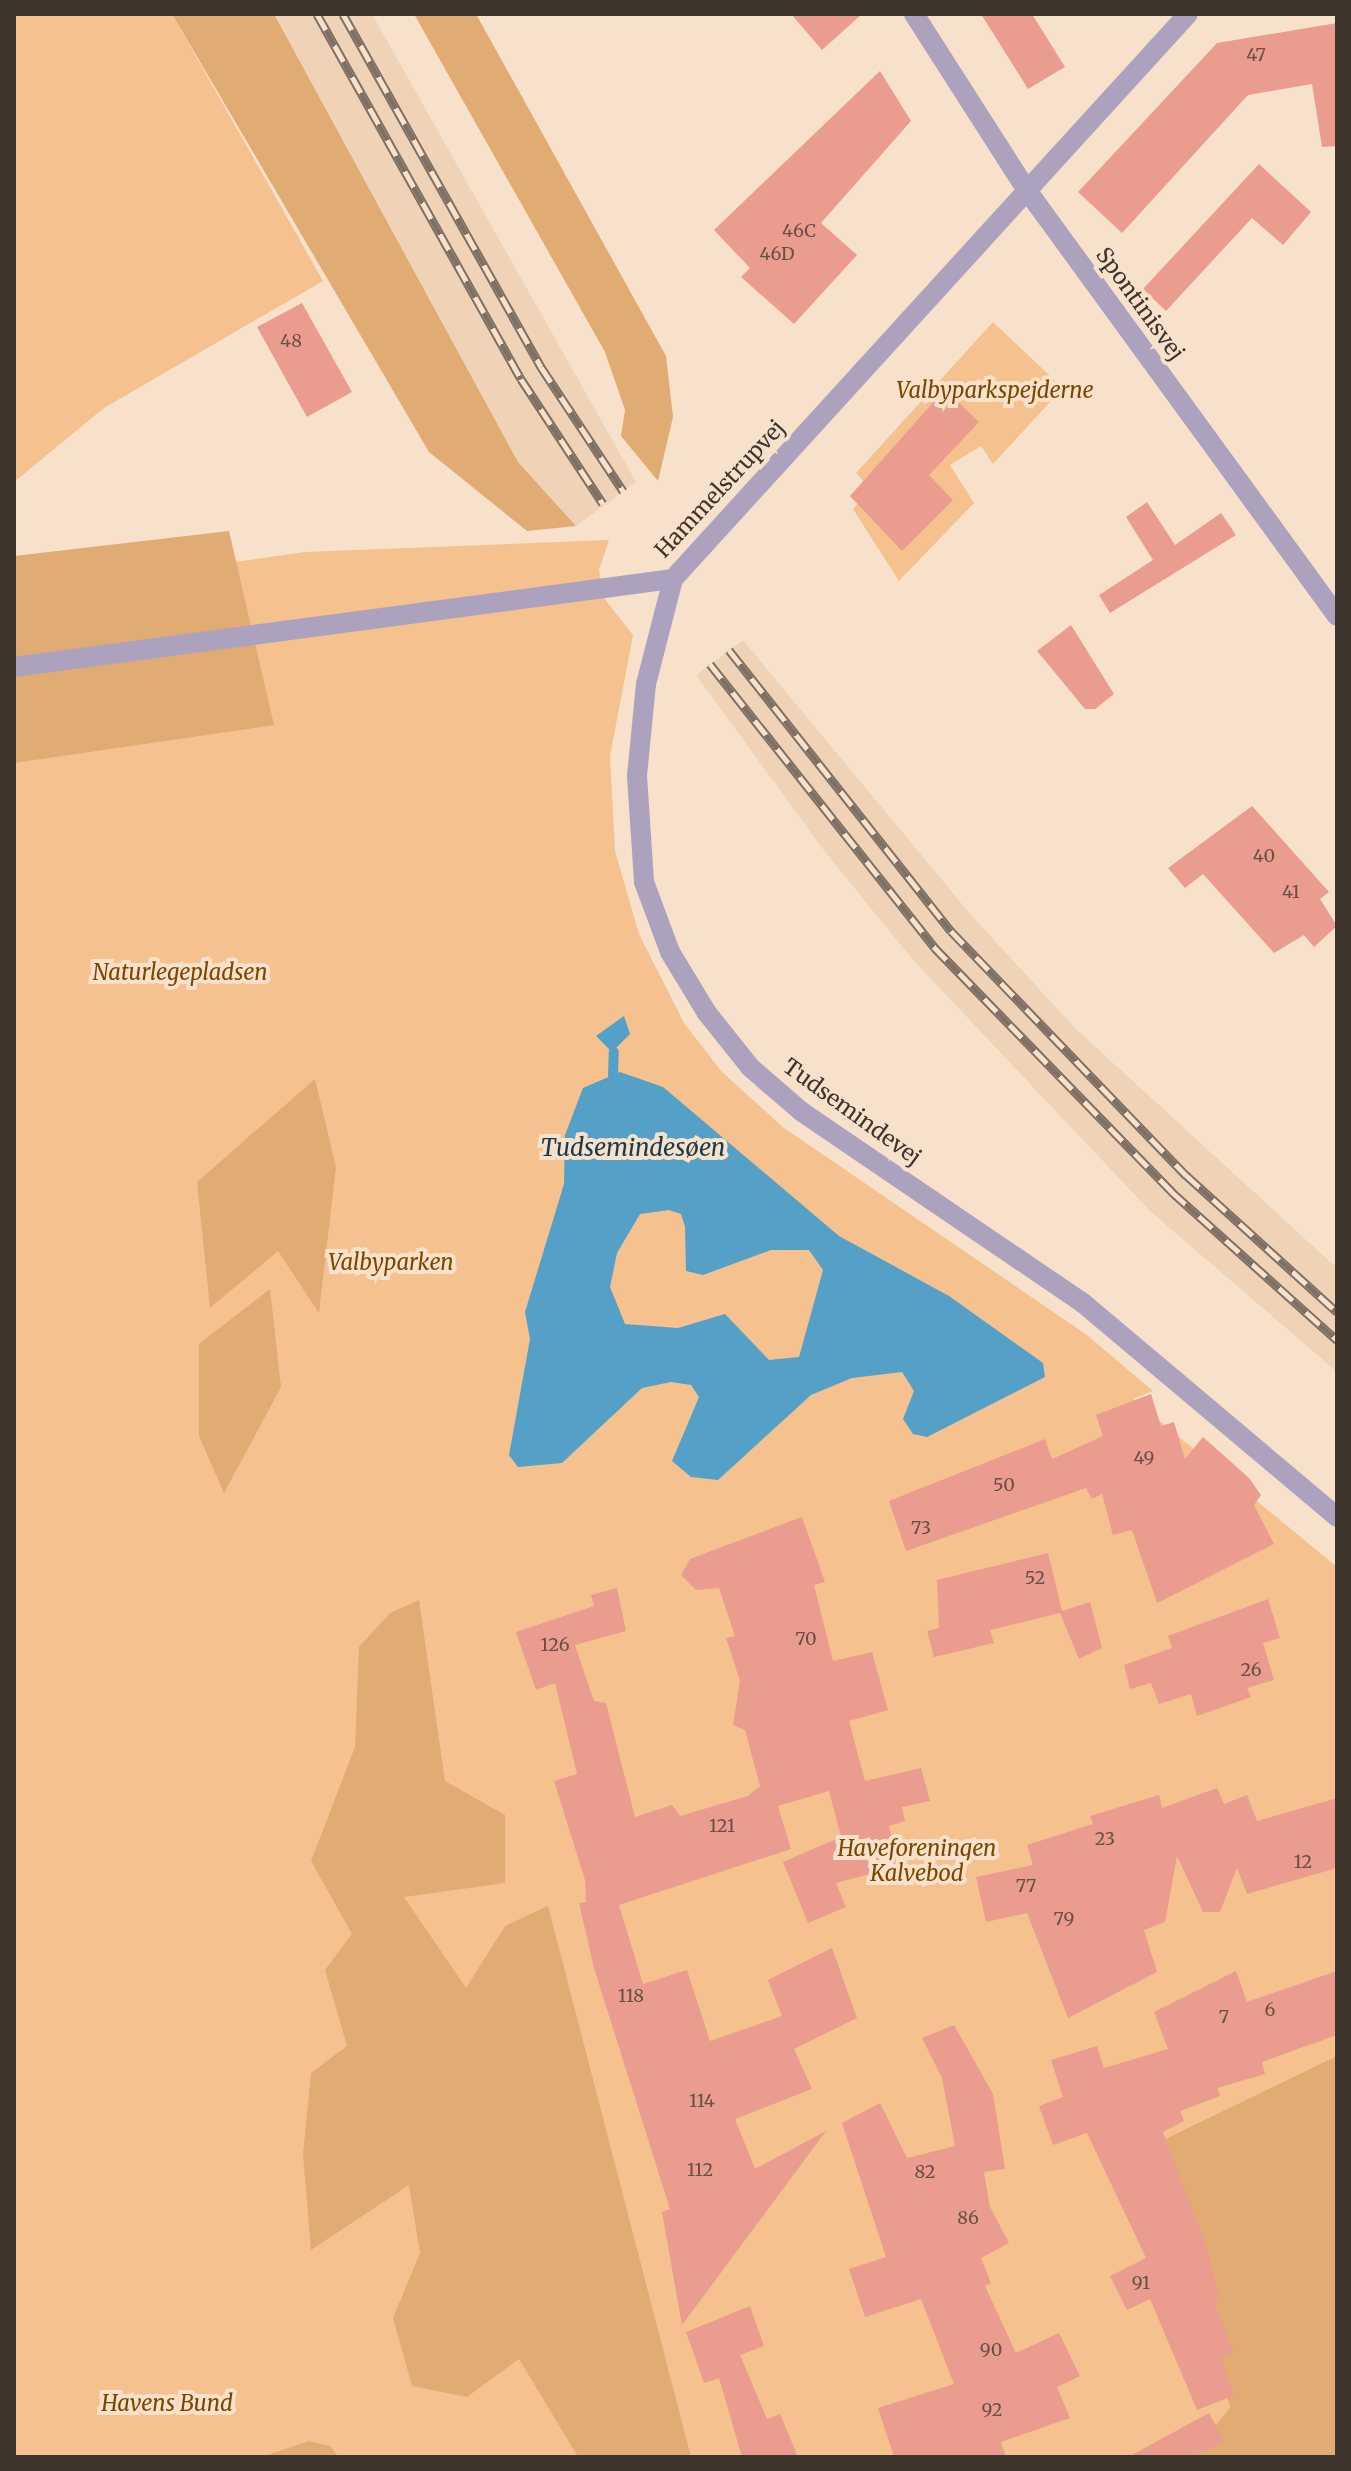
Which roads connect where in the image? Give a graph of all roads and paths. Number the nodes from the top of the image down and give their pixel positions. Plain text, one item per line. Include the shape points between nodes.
1 (914, 14) edge
2 (1188, 14) edge
3 (1026, 189) junction
4 (673, 579) junction
5 (1337, 616) edge
6 (14, 667) edge
7 (1337, 1517) edge

1 - 3 street, Spontinisvej
2 - 3 street, Hammelstrupvej
3 - 4 street, Hammelstrupvej
3 - 5 street, Spontinisvej
4 - 6 street, Hammelstrupvej
4 - 7 street, Tudsemindevej via 646,684 637,776 644,882 670,952 707,1013 751,1068 802,1112 1083,1303

